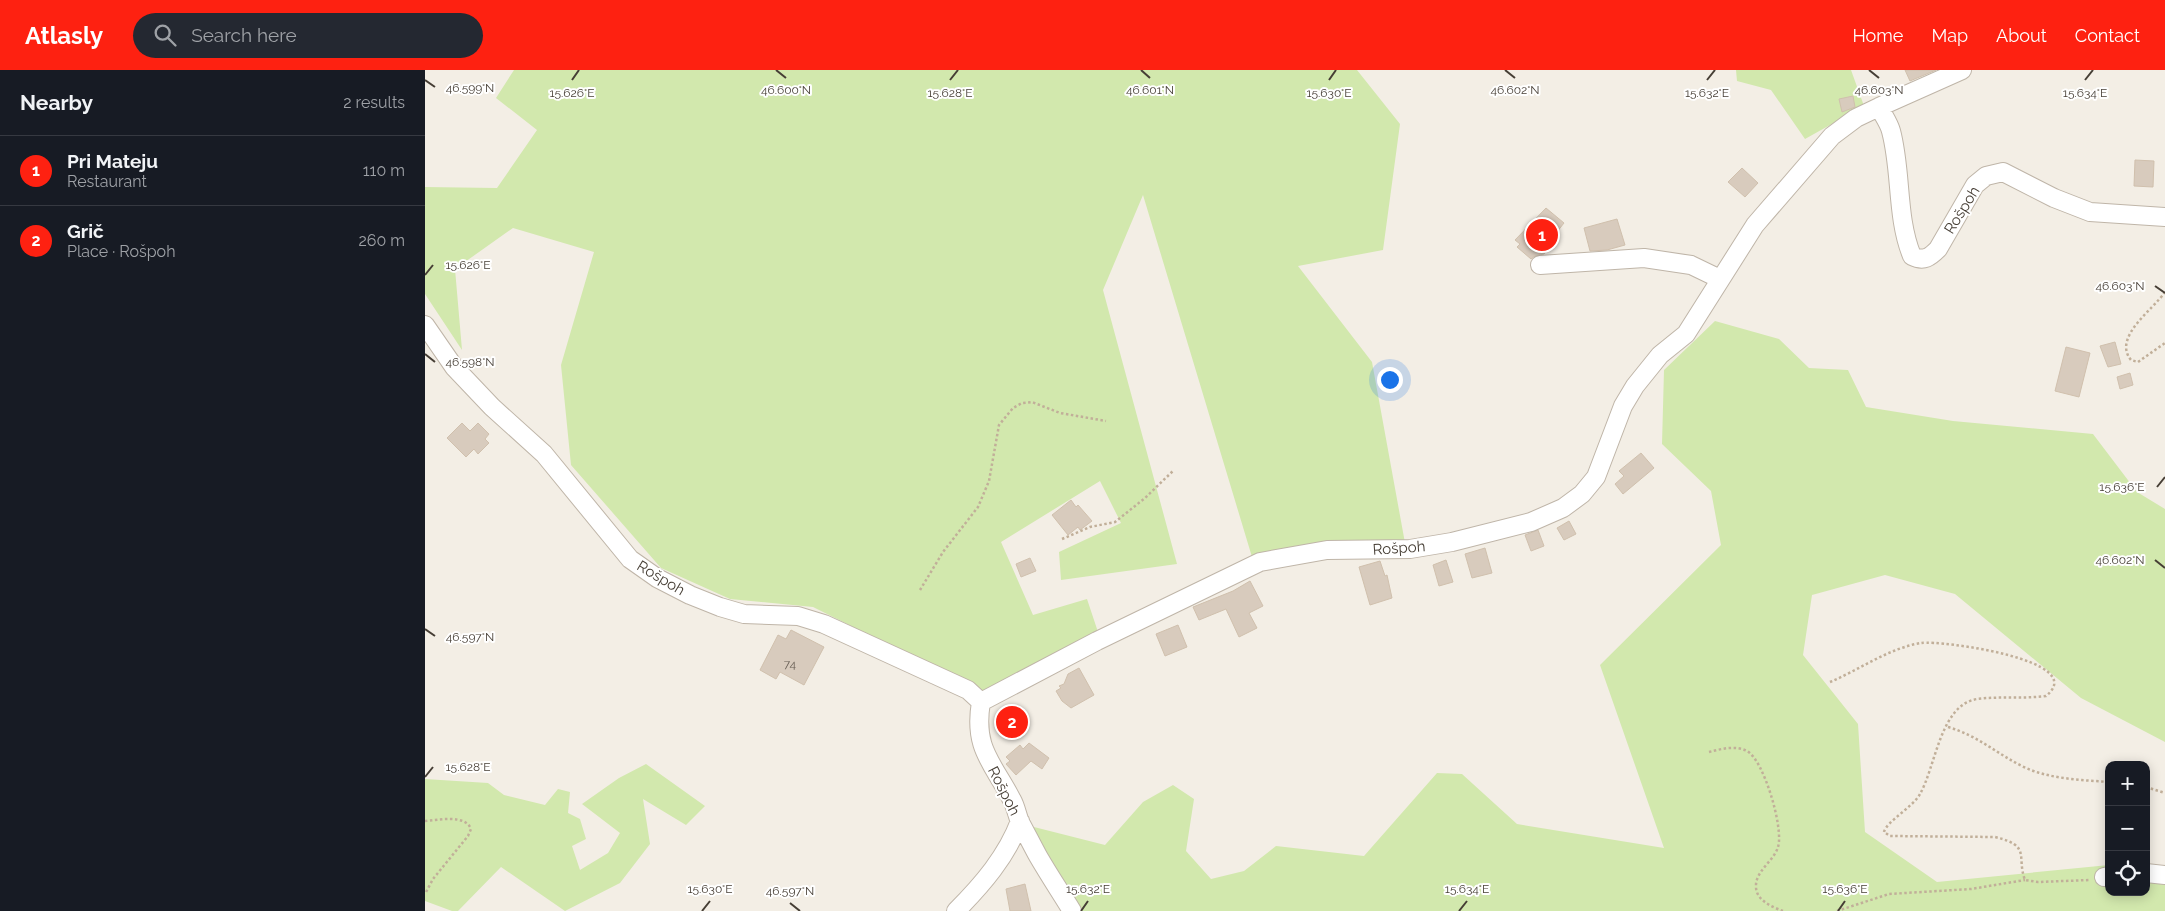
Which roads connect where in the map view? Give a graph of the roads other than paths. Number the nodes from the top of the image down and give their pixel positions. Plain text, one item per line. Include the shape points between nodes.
1 (1963, 70) edge
2 (1879, 107) junction
3 (2165, 217) edge
4 (1540, 265) dead end
5 (1719, 279) junction
6 (425, 325) edge
7 (981, 702) junction
8 (1020, 821) junction
9 (2150, 872) edge
10 (2165, 874) edge
11 (956, 911) edge
12 (1072, 911) edge

1 - 2 street, Rošpoh
2 - 3 street, Rošpoh via 1890,129 1894,148 1906,242 1913,256 1920,260 1930,257 1938,249 1975,185 1986,176 2003,172 2054,198 2091,212
2 - 5 street, Rošpoh via 1832,136 1755,224
4 - 5 street via 1644,258 1691,265
5 - 7 street, Rošpoh via 1687,334 1660,356 1635,386 1623,406 1596,478 1563,508 1531,522 1452,542 1410,549 1327,550 1260,562
6 - 7 street, Rošpoh via 454,367 544,454 630,559 657,578 720,607 744,614 798,616 824,624 968,690
7 - 8 street, Rošpoh via 979,736
8 - 11 street, Rošpoh via 1001,858
8 - 12 street, Rošpoh
9 - 10 street

